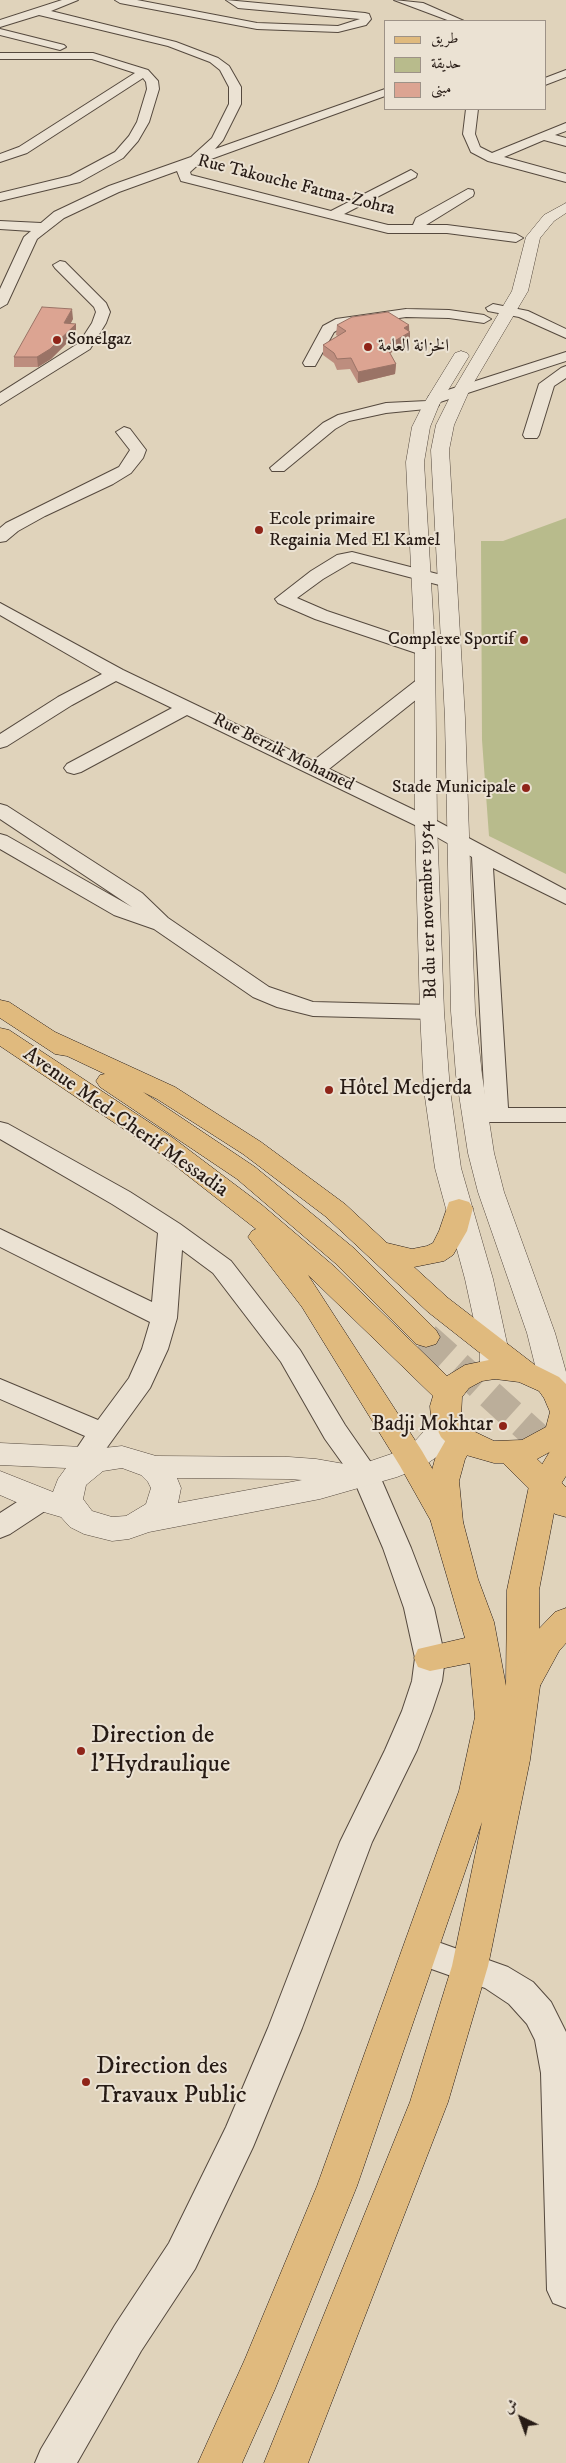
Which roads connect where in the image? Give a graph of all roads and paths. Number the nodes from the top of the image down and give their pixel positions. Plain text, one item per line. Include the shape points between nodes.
1 (73, 0) edge
2 (120, 0) edge
3 (230, 0) edge
4 (399, 0) edge
5 (38, 11) junction
6 (456, 20) edge
7 (0, 24) edge
8 (0, 32) edge
9 (0, 56) edge
10 (92, 56) junction
11 (144, 72) junction
12 (566, 73) edge
13 (546, 82) edge
14 (384, 92) edge
15 (472, 110) edge
16 (566, 127) edge
17 (543, 136) junction
18 (566, 142) edge
19 (0, 158) edge
20 (198, 158) junction
21 (492, 158) junction
22 (411, 174) dead end
23 (566, 178) edge
24 (468, 193) dead end
25 (566, 195) edge
26 (0, 197) edge
27 (566, 207) edge
28 (332, 215) junction
29 (0, 225) edge
30 (41, 227) junction
31 (418, 229) junction
32 (516, 238) junction
33 (60, 265) dead end
34 (0, 304) edge
35 (500, 308) junction
36 (566, 323) edge
37 (566, 334) edge
38 (566, 356) edge
39 (310, 363) dead end
40 (566, 371) edge
41 (462, 389) junction
42 (0, 400) edge
43 (433, 402) junction
44 (124, 432) dead end
45 (531, 435) dead end
46 (278, 468) dead end
47 (0, 537) edge
48 (421, 575) junction
49 (447, 582) junction
50 (0, 608) edge
51 (425, 650) junction
52 (116, 674) junction
53 (425, 683) junction
54 (188, 707) junction
55 (0, 742) edge
56 (74, 768) dead end
57 (316, 769) junction
58 (0, 810) edge
59 (426, 823) junction
60 (40, 834) junction
61 (458, 842) junction
62 (7, 844) edge
63 (482, 854) junction
64 (566, 898) edge
65 (160, 923) junction
66 (0, 1007) edge
67 (432, 1012) junction
68 (0, 1036) edge
69 (49, 1038) junction
70 (474, 1115) junction
71 (497, 1116) junction
72 (566, 1116) edge
73 (0, 1129) edge
74 (212, 1183) junction
75 (459, 1208) junction
76 (171, 1230) junction
77 (0, 1237) edge
78 (378, 1249) junction
79 (164, 1318) junction
80 (426, 1337) tunnel mouth
81 (494, 1359) junction
82 (0, 1388) edge
83 (562, 1406) edge
84 (452, 1417) junction
85 (98, 1450) junction
86 (566, 1451) edge
87 (512, 1453) junction
88 (0, 1454) edge
89 (412, 1459) junction
90 (152, 1467) junction
91 (360, 1475) junction
92 (0, 1482) edge
93 (555, 1496) edge
94 (41, 1500) junction
95 (72, 1509) junction
96 (144, 1521) junction
97 (447, 1522) junction
98 (0, 1527) edge
99 (566, 1621) edge
100 (484, 1647) junction
101 (430, 1658) junction
102 (522, 1686) junction
103 (421, 1951) junction
104 (470, 1966) junction
105 (566, 2290) edge
106 (55, 2463) edge
107 (220, 2463) edge
108 (286, 2463) edge

1 - 5 street
2 - 3 street via 257,26 338,30 366,19 365,16 342,13 238,5
4 - 6 street
5 - 7 street
5 - 20 street, Rue Takouche Fatma-Zohra via 172,44 221,64 232,77 234,104 217,140
8 - 10 street
9 - 10 street
10 - 11 street
11 - 19 street via 23,150
11 - 26 street via 152,81 150,105 134,138 119,155 75,179
12 - 13 street
14 - 20 street
15 - 21 street via 470,139 476,148
16 - 17 street
17 - 18 street
17 - 21 street
20 - 28 street, Rue Takouche Fatma-Zohra via 183,171 183,175 192,181
20 - 30 street via 114,189
21 - 23 street
22 - 28 street
24 - 31 street via 421,221
25 - 32 street, Bd du 1er novembre 1954 via 524,223
27 - 35 street via 542,224 533,237 524,280
28 - 31 street, Rue Takouche Fatma-Zohra via 388,229
29 - 30 street
30 - 34 street via 31,238
31 - 32 street, Rue Takouche Fatma-Zohra via 461,230
32 - 35 street, Bd du 1er novembre 1954
33 - 42 street via 101,306 103,312 99,323 85,346
35 - 36 street via 534,307
35 - 37 street
35 - 39 street via 449,314 393,313 341,322 328,329
35 - 41 street
35 - 43 street, Bd du 1er novembre 1954
38 - 41 street
40 - 45 street via 548,384
41 - 43 street
41 - 49 street via 445,425 440,450
43 - 46 street via 344,418 328,426
43 - 48 street, Bd du 1er novembre 1954 via 422,427 415,462
44 - 47 street via 138,450 124,470 39,512
48 - 49 street
48 - 51 street, Bd du 1er novembre 1954
48 - 51 street via 347,557 284,599
49 - 61 street
50 - 52 street, Rue Berzik Mohamed
51 - 53 street, Bd du 1er novembre 1954
52 - 54 street, Rue Berzik Mohamed
52 - 55 street
53 - 57 street
53 - 59 street, Bd du 1er novembre 1954
54 - 56 street
54 - 57 street, Rue Berzik Mohamed
57 - 59 street, Rue Berzik Mohamed
58 - 60 street
59 - 61 street, Rue Berzik Mohamed
59 - 67 street, Bd du 1er novembre 1954
60 - 62 street
60 - 65 street via 135,897
61 - 63 street, Rue Berzik Mohamed
61 - 70 street via 464,1011
62 - 65 street via 122,910
63 - 64 street, Rue Berzik Mohamed
63 - 71 street
65 - 67 street via 261,992 285,1002 313,1009 342,1011
66 - 69 main road
67 - 75 street, Bd du 1er novembre 1954 via 442,1129
68 - 74 main road, Avenue Med-Cherif Messadia via 164,1144
69 - 78 main road via 166,1093 252,1148 334,1210
69 - 80 main road via 246,1173 345,1256
70 - 71 street
70 - 83 street via 491,1192 541,1333
71 - 72 street
73 - 76 street
74 - 84 main road, Avenue Med-Cherif Messadia via 295,1247
74 - 89 main road via 282,1259 312,1300
75 - 78 main road via 443,1249 434,1254 412,1258
75 - 81 street, Bd du 1er novembre 1954 via 479,1279
76 - 79 street
76 - 91 street via 222,1267 291,1356
77 - 79 street
78 - 81 main road
79 - 85 street via 141,1381
81 - 83 main road via 548,1384
81 - 84 main road via 459,1381
82 - 85 street
83 - 87 main road via 558,1432 550,1440 533,1449
84 - 87 main road via 485,1450
84 - 89 street via 433,1441
84 - 97 main road via 450,1459 444,1481
85 - 88 street
85 - 90 street
85 - 95 street via 73,1479 68,1499
86 - 93 main road
87 - 93 main road
89 - 91 street
89 - 97 main road
90 - 91 street via 289,1468
90 - 96 street via 166,1488 164,1501 157,1512
91 - 96 street via 320,1488
91 - 101 street via 397,1548 419,1608
92 - 94 street
93 - 102 main road via 523,1590
94 - 95 street
94 - 98 street
95 - 96 street via 81,1519 112,1529
97 - 100 main road
99 - 102 main road via 547,1642
100 - 101 main road
100 - 103 main road via 492,1717 485,1753 476,1791
101 - 106 street via 417,1711 356,1842 240,2135 182,2256 128,2338
102 - 104 main road via 513,1760
103 - 104 street
103 - 107 main road via 337,2186
104 - 105 street via 521,1993 539,2013 552,2039 558,2073
104 - 108 main road via 428,2102

